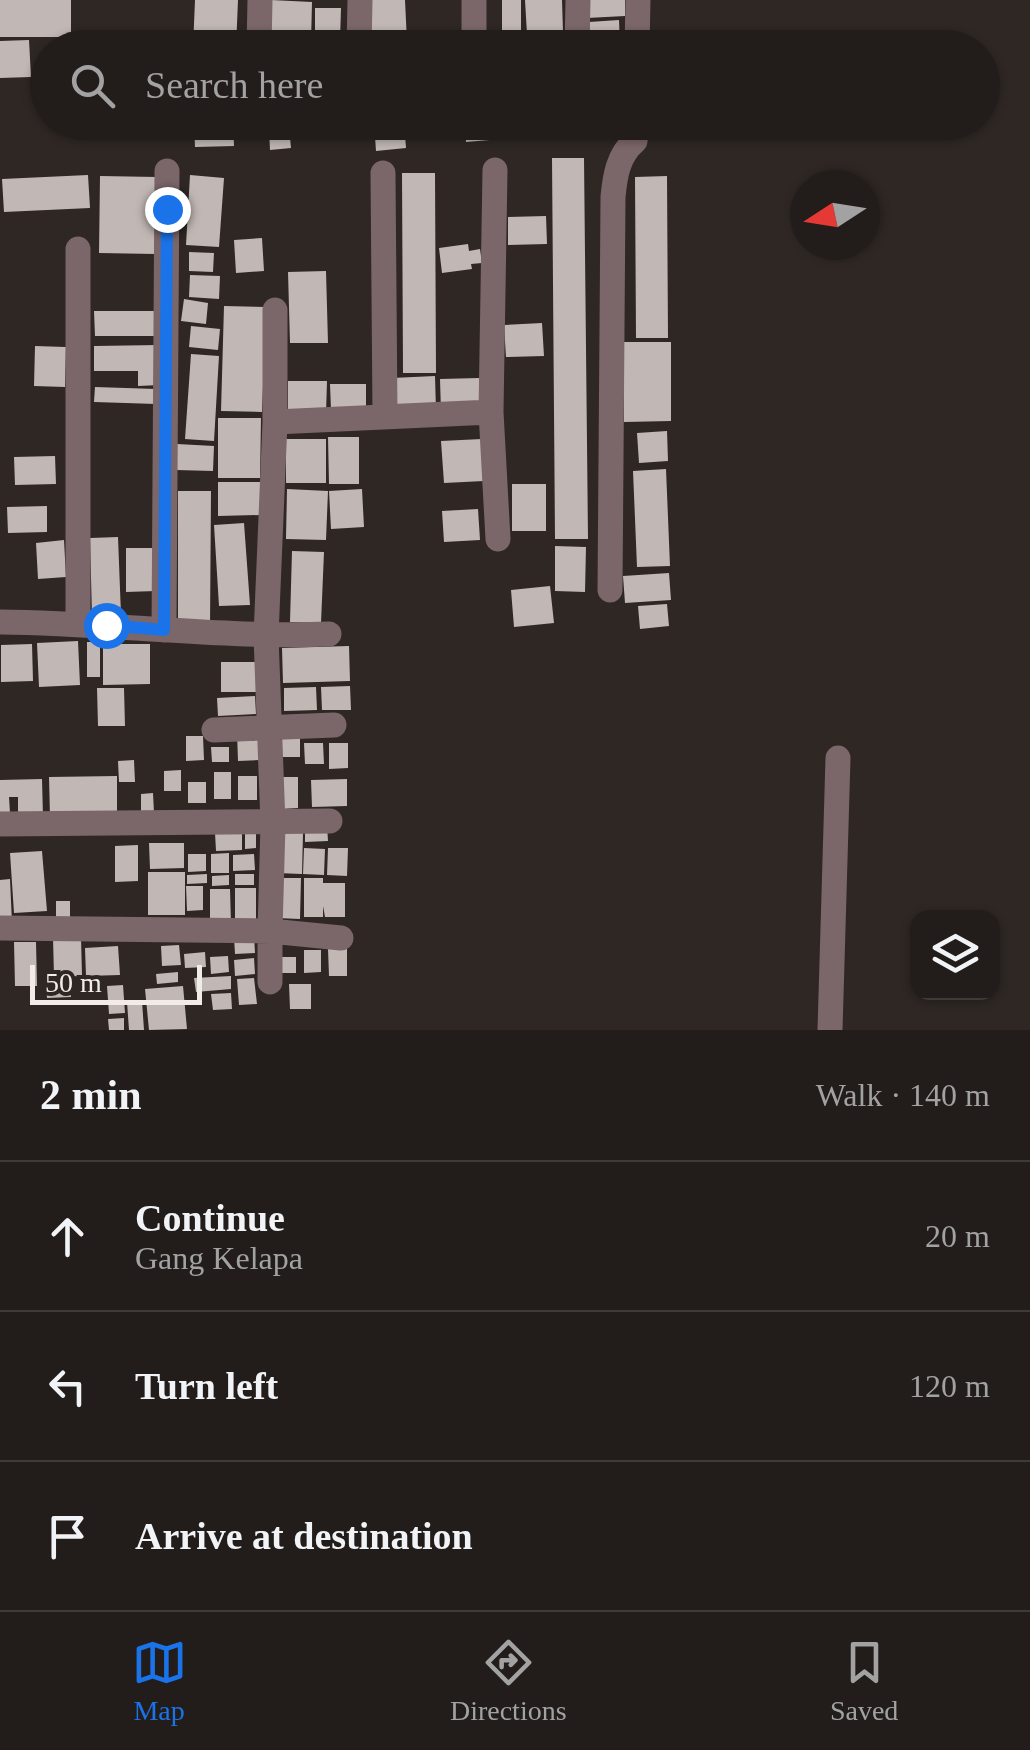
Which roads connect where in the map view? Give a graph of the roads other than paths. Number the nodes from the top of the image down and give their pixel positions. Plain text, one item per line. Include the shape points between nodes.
1 (260, 0) edge
2 (360, 0) edge
3 (474, 0) edge
4 (578, 0) edge
5 (638, 0) edge
6 (474, 29) dead end
7 (259, 30) edge
8 (359, 30) edge
9 (577, 30) edge
10 (637, 30) edge
11 (631, 140) edge
12 (495, 170) dead end
13 (167, 171) dead end
14 (382, 173) dead end
15 (78, 249) dead end
16 (275, 310) dead end
17 (491, 412) junction
18 (385, 416) junction
19 (275, 422) junction
20 (498, 539) dead end
21 (610, 590) dead end
22 (0, 622) edge
23 (78, 623) junction
24 (164, 630) junction
25 (329, 634) dead end
26 (266, 636) junction
27 (334, 725) dead end
28 (272, 726) junction
29 (214, 730) dead end
30 (838, 758) dead end
31 (330, 821) dead end
32 (0, 824) edge
33 (273, 824) junction
34 (0, 928) edge
35 (270, 931) junction
36 (341, 938) dead end
37 (270, 982) dead end
38 (830, 1030) edge

1 - 7 street
2 - 8 street
3 - 6 street
4 - 9 street
5 - 10 street
11 - 21 street via 613,197
12 - 17 street
13 - 24 street
14 - 18 street
15 - 23 street
16 - 19 street
17 - 18 street
17 - 20 street
18 - 19 street
19 - 26 street
22 - 23 street
23 - 24 street
24 - 26 street
25 - 26 street
26 - 28 street
27 - 28 street
28 - 29 street
28 - 33 street
30 - 38 street
31 - 33 street
32 - 33 street
33 - 35 street
34 - 35 street
35 - 36 street
35 - 37 street

